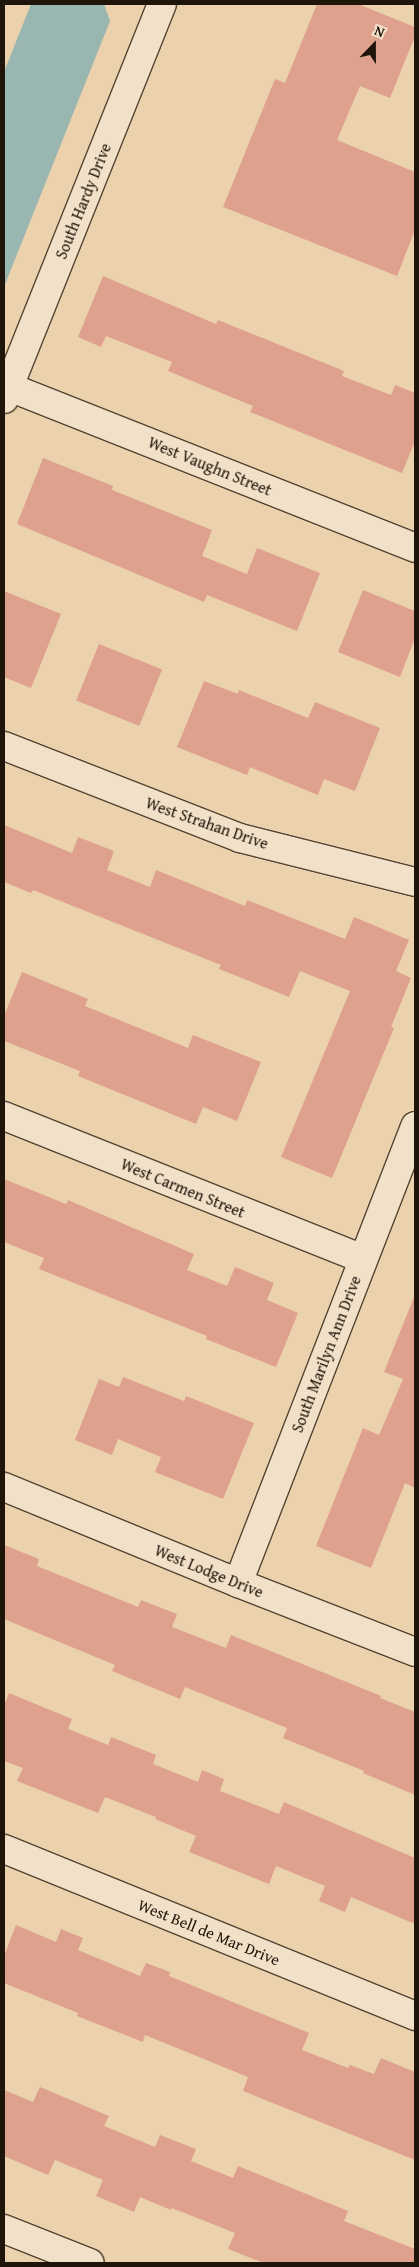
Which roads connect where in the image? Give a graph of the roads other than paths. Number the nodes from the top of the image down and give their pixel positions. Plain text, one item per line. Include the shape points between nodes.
1 (162, 4) edge
2 (5, 390) edge
3 (415, 548) edge
4 (4, 746) edge
5 (415, 882) edge
6 (4, 1116) edge
7 (415, 1126) edge
8 (363, 1259) junction
9 (4, 1487) edge
10 (238, 1583) junction
11 (415, 1652) edge
12 (4, 1849) edge
13 (415, 2016) edge
14 (4, 2229) edge
15 (90, 2263) edge

1 - 2 street, South Hardy Drive
2 - 3 street, West Vaughn Street
4 - 5 street, West Strahan Drive via 240,838
6 - 8 street, West Carmen Street
7 - 8 street, South Marilyn Ann Drive
8 - 10 street, South Marilyn Ann Drive
9 - 10 street, West Lodge Drive
10 - 11 street, West Lodge Drive
12 - 13 street, West Bell de Mar Drive
14 - 15 street

